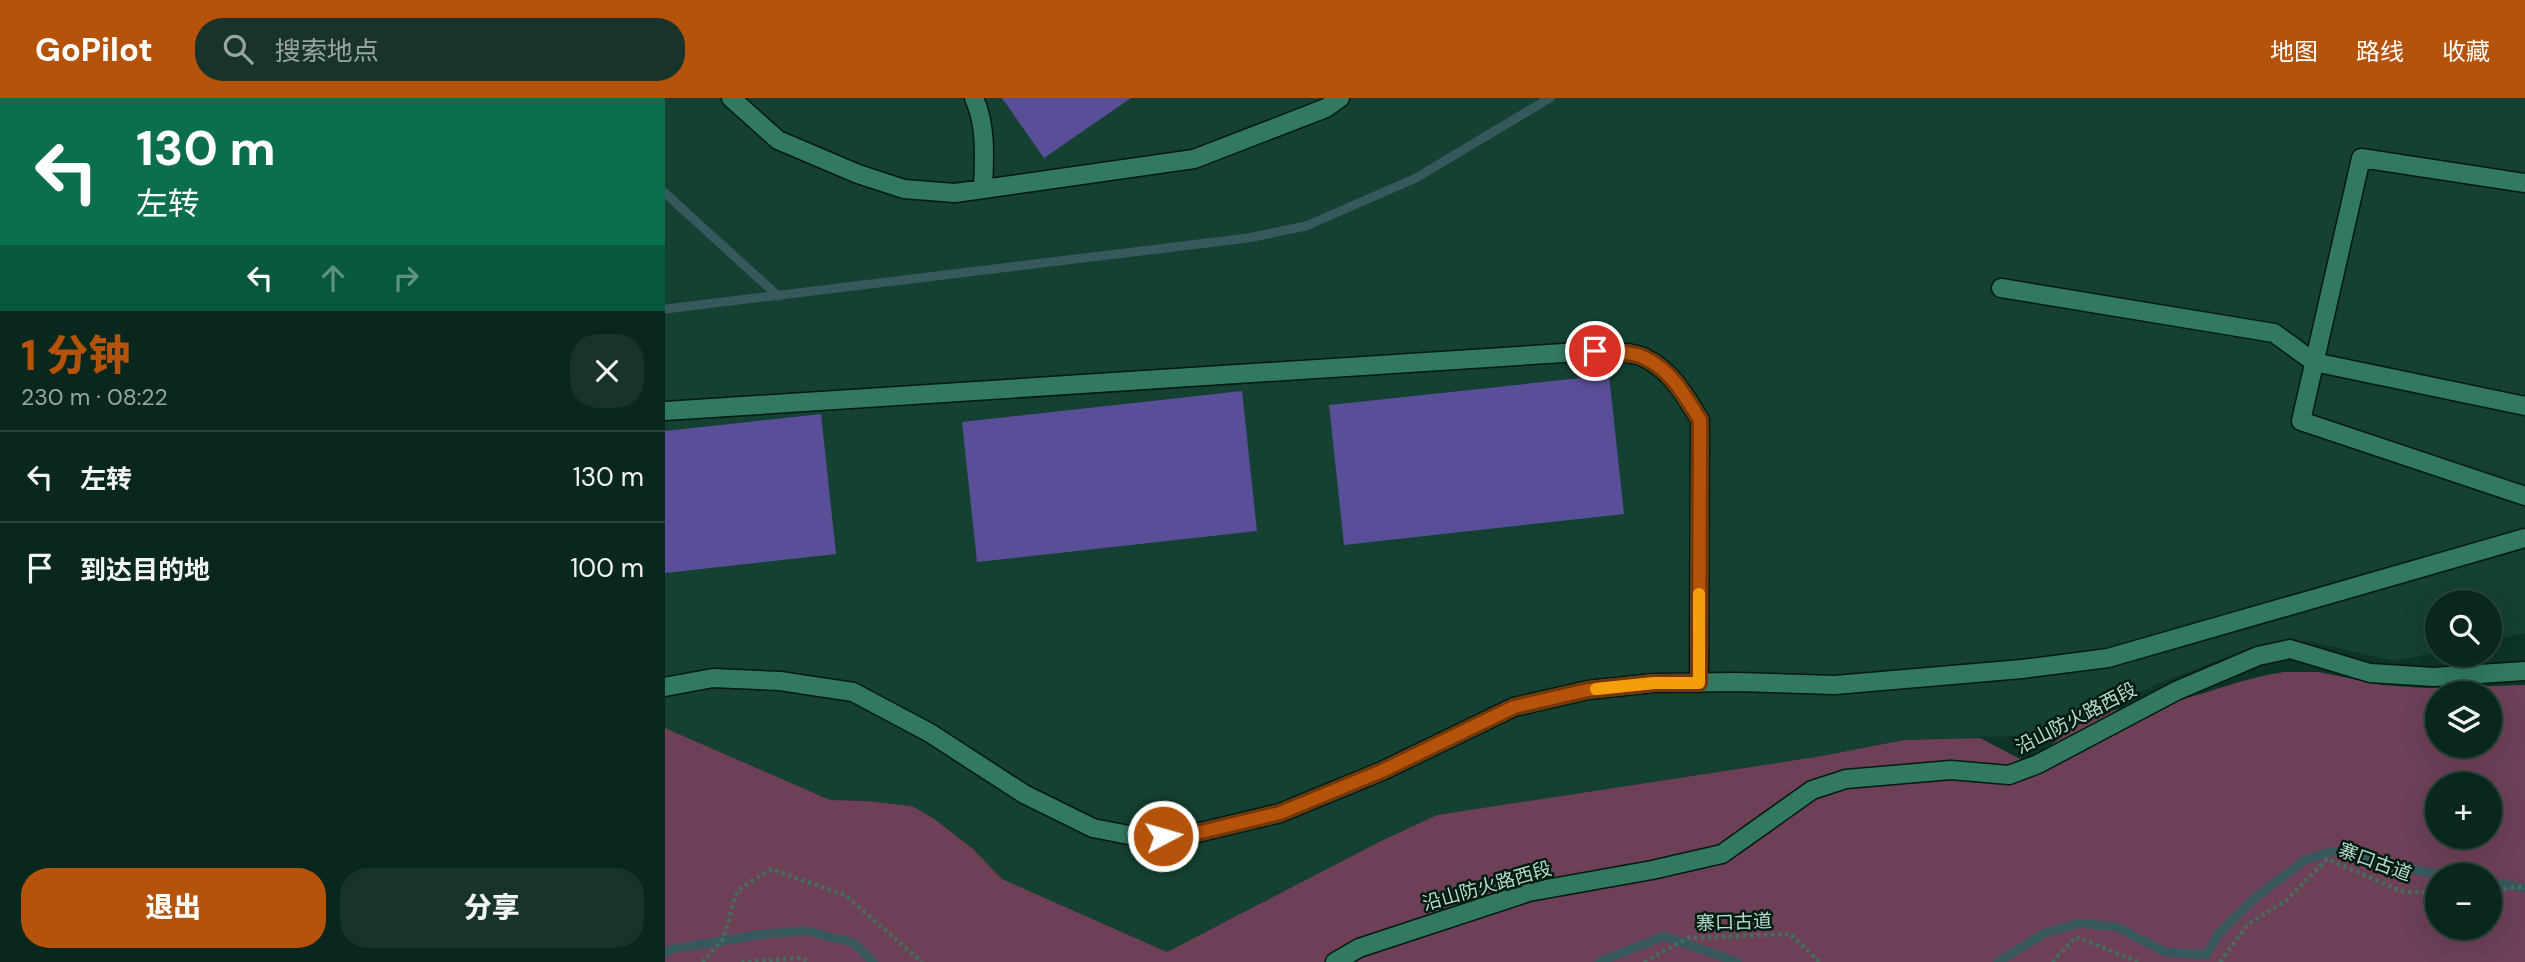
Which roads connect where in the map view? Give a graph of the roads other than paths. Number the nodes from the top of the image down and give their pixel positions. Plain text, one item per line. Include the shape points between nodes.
1 (731, 98) edge
2 (974, 98) edge
3 (1341, 98) edge
4 (2525, 183) edge
5 (983, 189) junction
6 (2001, 288) dead end
7 (2314, 362) junction
8 (2525, 406) edge
9 (665, 411) edge
10 (2525, 496) edge
11 (2525, 538) edge
12 (2525, 671) edge
13 (1699, 683) junction
14 (665, 687) edge
15 (1335, 962) edge

1 - 5 street via 778,140 858,174 904,189 955,193
2 - 5 street via 985,149
3 - 5 street via 1194,159
4 - 7 street via 2361,158
6 - 7 street via 2274,333
7 - 8 street
7 - 10 street via 2301,421
9 - 13 street via 1595,351 1643,357 1670,375 1700,420
11 - 13 street via 2108,658 1835,685
12 - 15 street, 沿山防火路西段 via 2434,677 2370,673 2290,649 2258,656 2176,691 2009,775 1951,770 1846,779 1812,790 1722,854 1529,892 1359,948
13 - 14 street via 1588,690 1514,707 1382,771 1280,813 1201,832 1144,838 1093,828 1024,794 930,733 853,692 780,681 713,678

